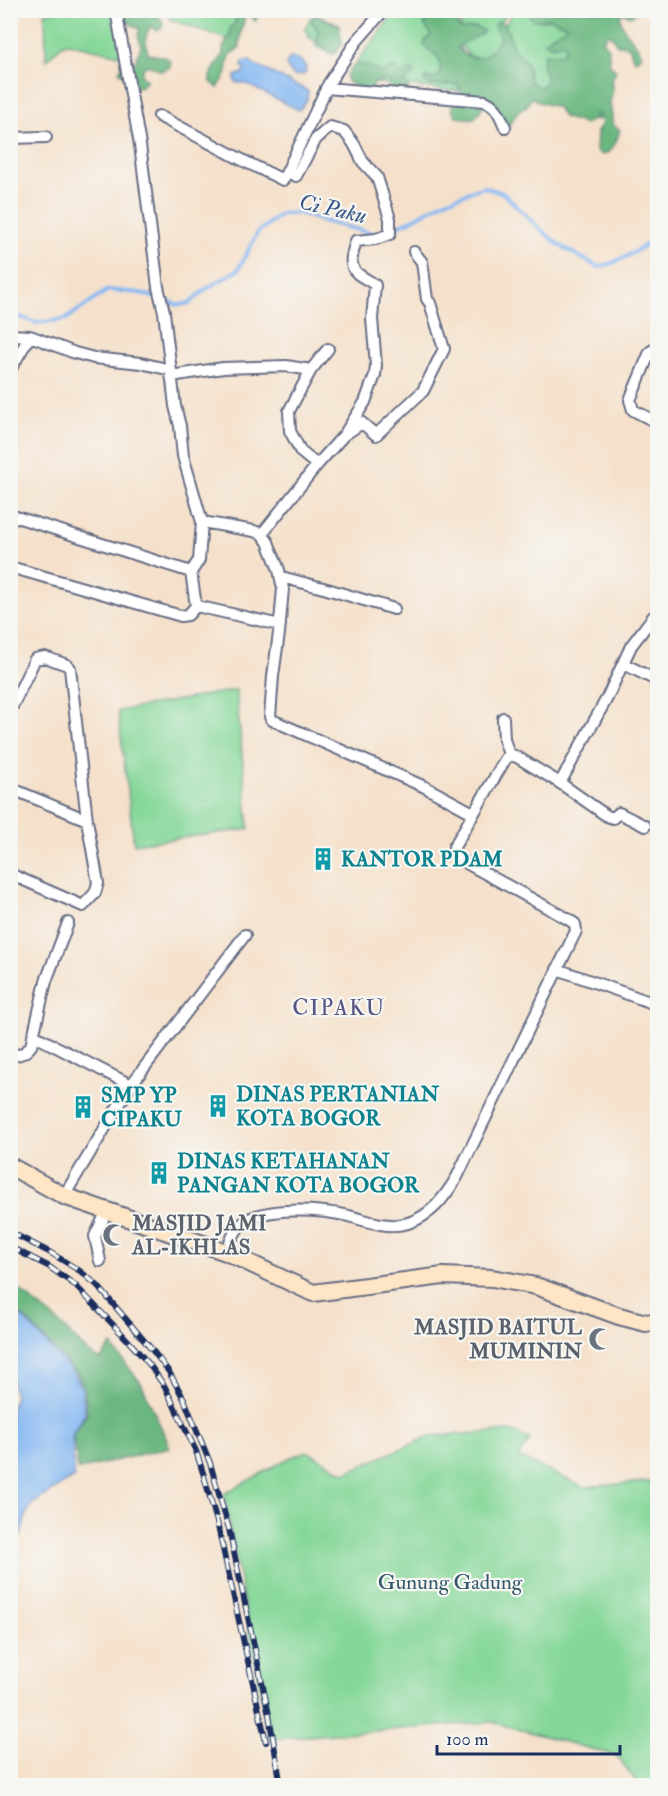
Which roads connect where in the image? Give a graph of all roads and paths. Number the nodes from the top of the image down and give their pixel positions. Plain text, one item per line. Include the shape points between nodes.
1 (116, 10) edge
2 (384, 10) edge
3 (326, 88) junction
4 (159, 116) dead end
5 (505, 127) dead end
6 (46, 137) dead end
7 (10, 138) edge
8 (288, 172) junction
9 (414, 252) dead end
10 (10, 334) edge
11 (30, 336) junction
12 (657, 347) edge
13 (328, 349) dead end
14 (10, 370) edge
15 (311, 370) junction
16 (171, 373) junction
17 (657, 423) edge
18 (344, 435) junction
19 (316, 465) junction
20 (10, 515) edge
21 (202, 522) junction
22 (262, 534) junction
23 (10, 567) edge
24 (191, 572) junction
25 (281, 577) junction
26 (196, 606) junction
27 (394, 609) dead end
28 (653, 617) dead end
29 (280, 625) junction
30 (624, 663) junction
31 (657, 681) edge
32 (10, 711) edge
33 (503, 718) dead end
34 (509, 755) junction
35 (560, 783) junction
36 (10, 788) edge
37 (473, 813) junction
38 (87, 820) junction
39 (645, 826) dead end
40 (10, 874) edge
41 (68, 923) dead end
42 (245, 935) dead end
43 (557, 969) junction
44 (657, 1005) edge
45 (33, 1035) junction
46 (10, 1055) edge
47 (131, 1085) junction
48 (10, 1166) edge
49 (64, 1196) junction
50 (107, 1211) junction
51 (226, 1252) junction
52 (100, 1261) dead end
53 (657, 1321) edge

1 - 16 street via 140,145
2 - 3 street via 347,54
3 - 5 street via 485,100 499,112
3 - 8 street
4 - 8 street via 283,180
6 - 7 street
8 - 18 street via 296,176 316,139 330,127 344,131 377,177 390,219 390,234 356,241 350,260 356,273 375,285 372,319 376,365 365,402
9 - 18 street via 422,262 427,299 444,349 423,391 376,435 362,423
10 - 11 street
11 - 14 street
11 - 16 street via 94,358 141,363
12 - 17 street via 650,352 630,400 633,410
13 - 15 street
15 - 16 street via 286,366
15 - 19 street via 289,411 290,431 301,452
16 - 21 street via 183,456
18 - 19 street
19 - 22 street
20 - 24 street
21 - 22 street
21 - 24 street via 199,560
22 - 25 street
23 - 26 street via 181,616 188,615
24 - 26 street
25 - 27 street
25 - 29 street
26 - 29 street
28 - 30 street via 631,646
29 - 37 street via 272,720 425,787
30 - 31 street
30 - 35 street
32 - 38 street via 35,659 45,657 70,668
33 - 34 street
34 - 35 street
34 - 37 street
35 - 39 street via 607,816 614,818 619,813
36 - 38 street
37 - 43 street via 454,847 457,857 575,924 576,931
38 - 40 street via 98,883 83,906
41 - 45 street via 46,981
42 - 47 street
43 - 44 street
43 - 51 street via 457,1177 436,1207 422,1218 393,1225 335,1213 283,1210 240,1225
45 - 46 street via 26,1053
45 - 47 street
47 - 49 street
48 - 49 street
49 - 50 street
50 - 51 street
50 - 52 street via 95,1236
51 - 53 street via 313,1293 443,1276 492,1278 536,1286 619,1316 646,1323

